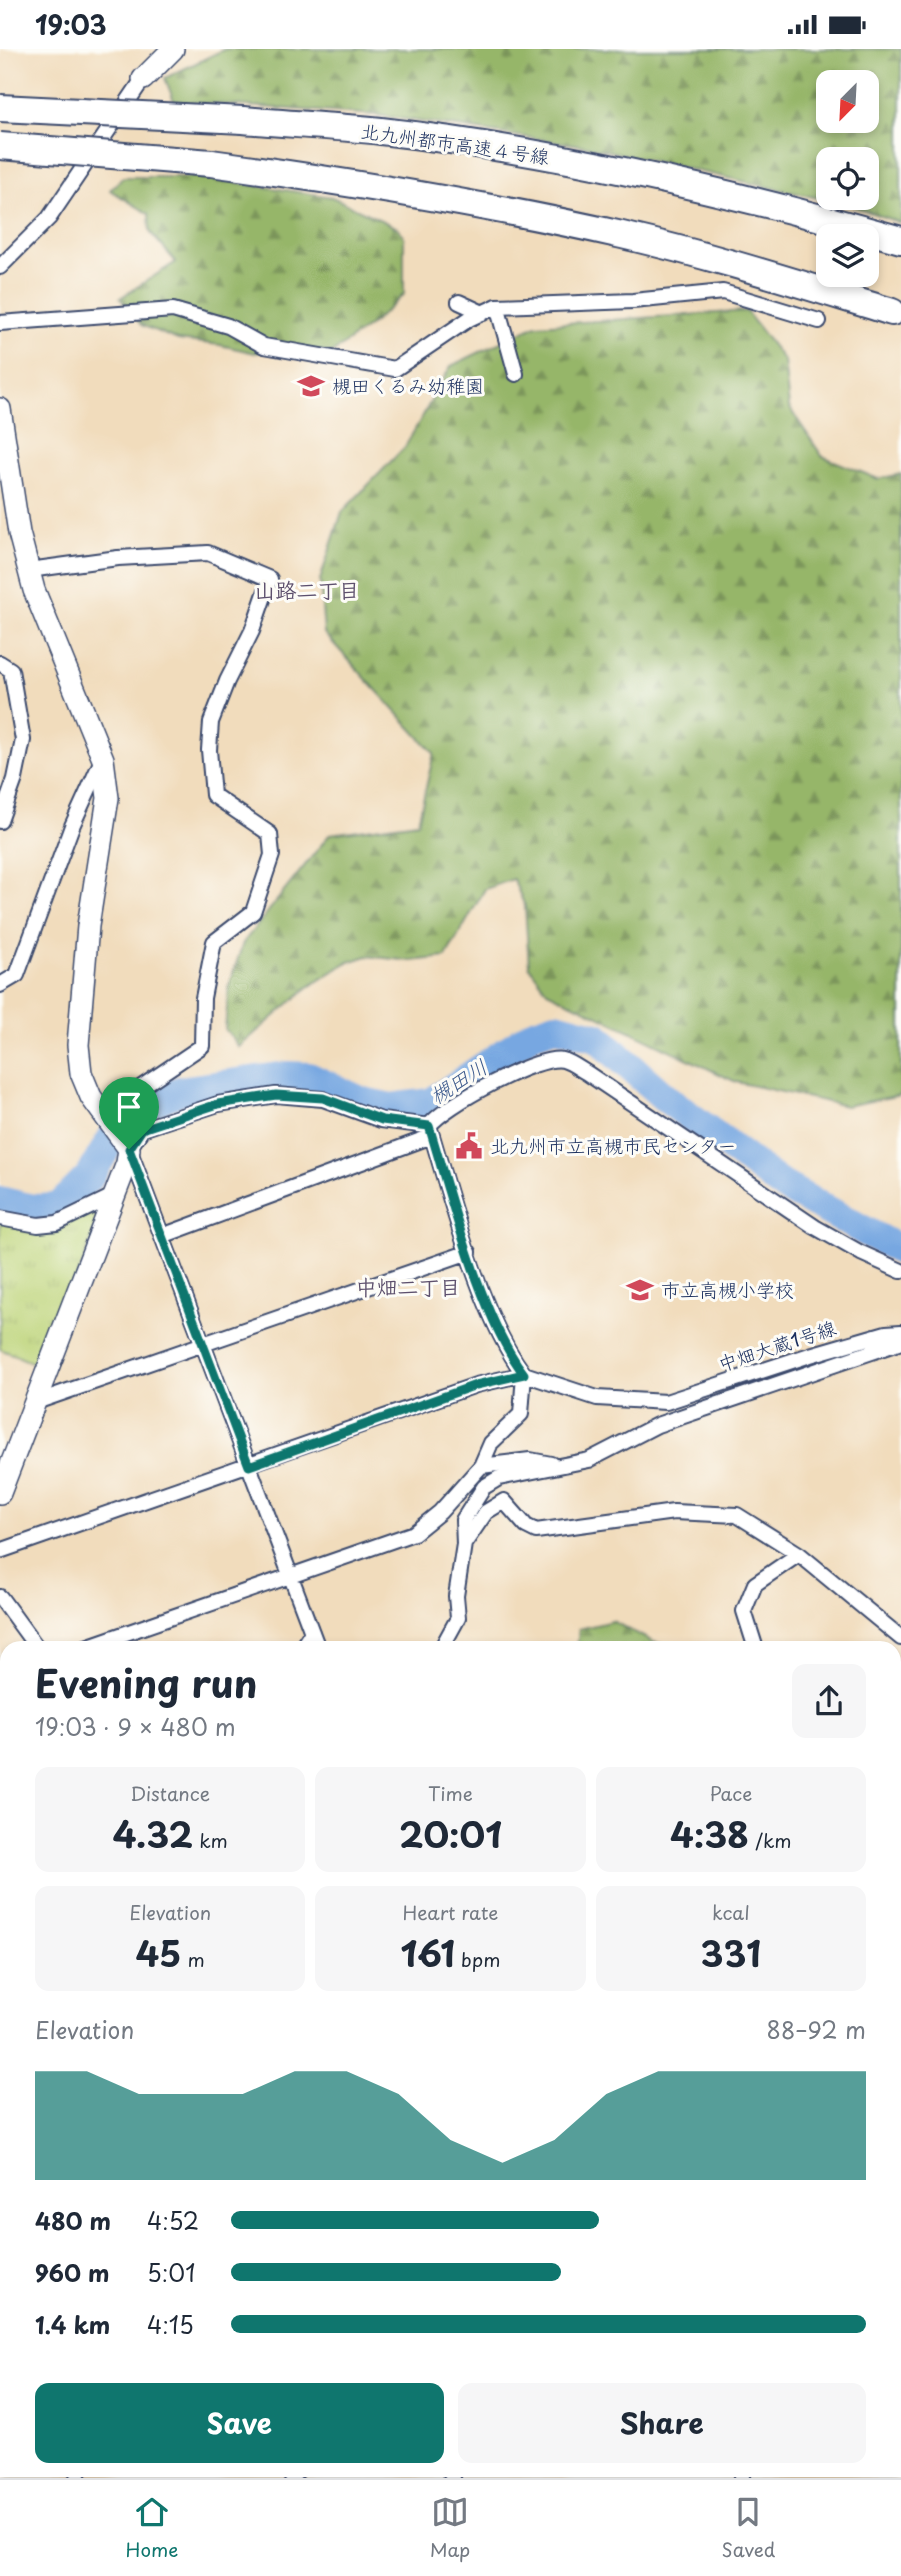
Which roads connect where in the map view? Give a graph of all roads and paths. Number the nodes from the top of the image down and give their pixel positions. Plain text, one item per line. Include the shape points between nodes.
1 (173, 49) edge
2 (144, 79) joint
3 (0, 109) edge
4 (0, 146) edge
5 (901, 240) edge
6 (0, 267) edge
7 (459, 302) dead end
8 (497, 306) junction
9 (892, 312) dead end
10 (482, 313) junction
11 (820, 321) dead end
12 (0, 323) edge
13 (516, 374) dead end
14 (0, 409) edge
15 (29, 570) junction
16 (0, 663) edge
17 (103, 759) junction
18 (0, 772) edge
19 (15, 779) junction
20 (0, 821) edge
21 (0, 985) edge
22 (105, 1116) junction
23 (431, 1131) junction
24 (126, 1145) junction
25 (115, 1195) junction
26 (0, 1218) edge
27 (162, 1236) junction
28 (469, 1252) junction
29 (900, 1269) edge
30 (901, 1332) edge
31 (901, 1342) edge
32 (203, 1345) junction
33 (524, 1374) junction
34 (36, 1402) junction
35 (555, 1465) junction
36 (249, 1466) junction
37 (481, 1466) junction
38 (0, 1493) edge
39 (464, 1544) junction
40 (0, 1551) edge
41 (799, 1553) junction
42 (291, 1577) junction
43 (0, 1597) edge
44 (901, 1638) edge
45 (32, 1641) edge
46 (103, 1641) edge
47 (310, 1641) edge
48 (445, 1641) edge
49 (753, 1641) edge

1 - 2 street
2 - 6 street via 49,218
3 - 5 highway, 北九州都市高速４号線, bridge via 382,131 527,153 814,215
4 - 9 highway, bridge via 211,163 358,184 624,235
7 - 10 street
8 - 10 street
8 - 11 street via 723,292
8 - 13 street
10 - 12 street via 396,369 264,345 228,326 173,310
14 - 15 street
15 - 17 street
15 - 22 street via 118,558 208,553 270,579 211,722 209,750 213,795 270,834 272,855 253,912 214,942 203,998 202,1046
16 - 19 street via 11,670 23,740
17 - 21 street via 72,826 17,975
17 - 22 street via 108,798 88,926 79,1045 81,1073
18 - 19 street
19 - 20 street
22 - 24 street
23 - 24 street via 382,1120 323,1098 276,1095 218,1104 142,1129
23 - 27 street
23 - 28 street
23 - 29 street via 435,1118 468,1097 538,1063 562,1059 815,1227
24 - 25 street via 127,1163
24 - 27 street
25 - 26 street via 57,1223 38,1225
25 - 34 street
27 - 32 street
28 - 32 street
28 - 33 street via 507,1351
30 - 33 street, 中畑大蔵1号線 via 887,1332 666,1402 597,1398
31 - 35 street via 657,1425 589,1460
32 - 34 street
32 - 36 street
33 - 36 street via 476,1385
33 - 37 street via 521,1414 492,1443
34 - 38 street
35 - 37 street via 530,1459
35 - 39 street via 499,1478 484,1487 463,1520
36 - 40 street
36 - 42 street
37 - 42 street via 440,1512 414,1533
39 - 41 street via 486,1512 504,1501 536,1531 674,1512 737,1515
39 - 48 street via 458,1618
41 - 44 street
41 - 49 street via 755,1584 744,1611
42 - 46 street
42 - 47 street via 314,1637
43 - 45 street

